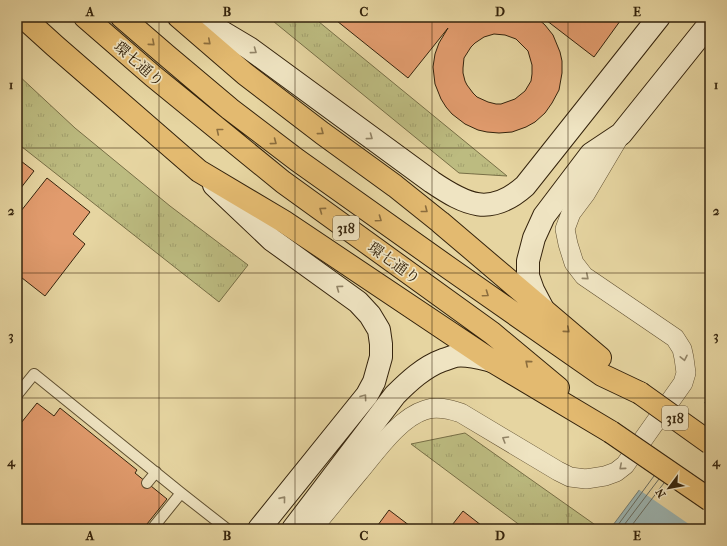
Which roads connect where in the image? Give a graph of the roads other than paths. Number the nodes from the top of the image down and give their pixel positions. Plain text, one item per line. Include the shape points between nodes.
1 (23, 17) edge
2 (85, 17) edge
3 (122, 17) edge
4 (179, 17) edge
5 (196, 17) edge
6 (659, 17) edge
7 (710, 23) edge
8 (621, 134) junction
9 (199, 171) junction
10 (543, 309) junction
11 (492, 361) junction
12 (640, 393) junction
13 (17, 395) edge
14 (611, 432) junction
15 (710, 443) edge
16 (156, 472) junction
17 (147, 483) dead end
18 (181, 493) junction
19 (710, 500) edge
20 (152, 529) edge
21 (227, 529) edge
22 (259, 529) edge
23 (293, 529) edge
24 (312, 529) edge

1 - 9 main road, 318
14 -> 2 main road, 環七通り / 318 via 492,333 277,177
3 -> 12 main road, 環七通り / 318 via 230,109 297,160 602,375
4 -> 10 main road, 318 via 245,74 429,213
5 -> 6 street via 250,48 426,178 475,205 502,202 525,186
7 - 8 street
8 - 10 street via 591,154 544,216 534,238 528,261 528,276
8 -> 24 street via 571,213 565,228 568,244 574,263 584,276 675,338 682,349 686,373 683,383 625,465 605,476 586,479 570,477 461,413 446,408 435,408 417,413 399,426
9 - 11 main road, 318 via 284,221
22 -> 9 street via 367,395 374,382 381,357 379,330 358,302 272,240
10 -> 12 main road, 318
11 - 14 main road, 318
11 - 23 street via 454,356 437,362 410,380 395,395
12 - 15 main road, 環七通り / 318, bridge
13 - 16 lane via 34,374
14 - 19 main road, 環七通り / 318, bridge
16 - 17 lane
16 - 18 lane
18 - 20 lane
18 - 21 lane

